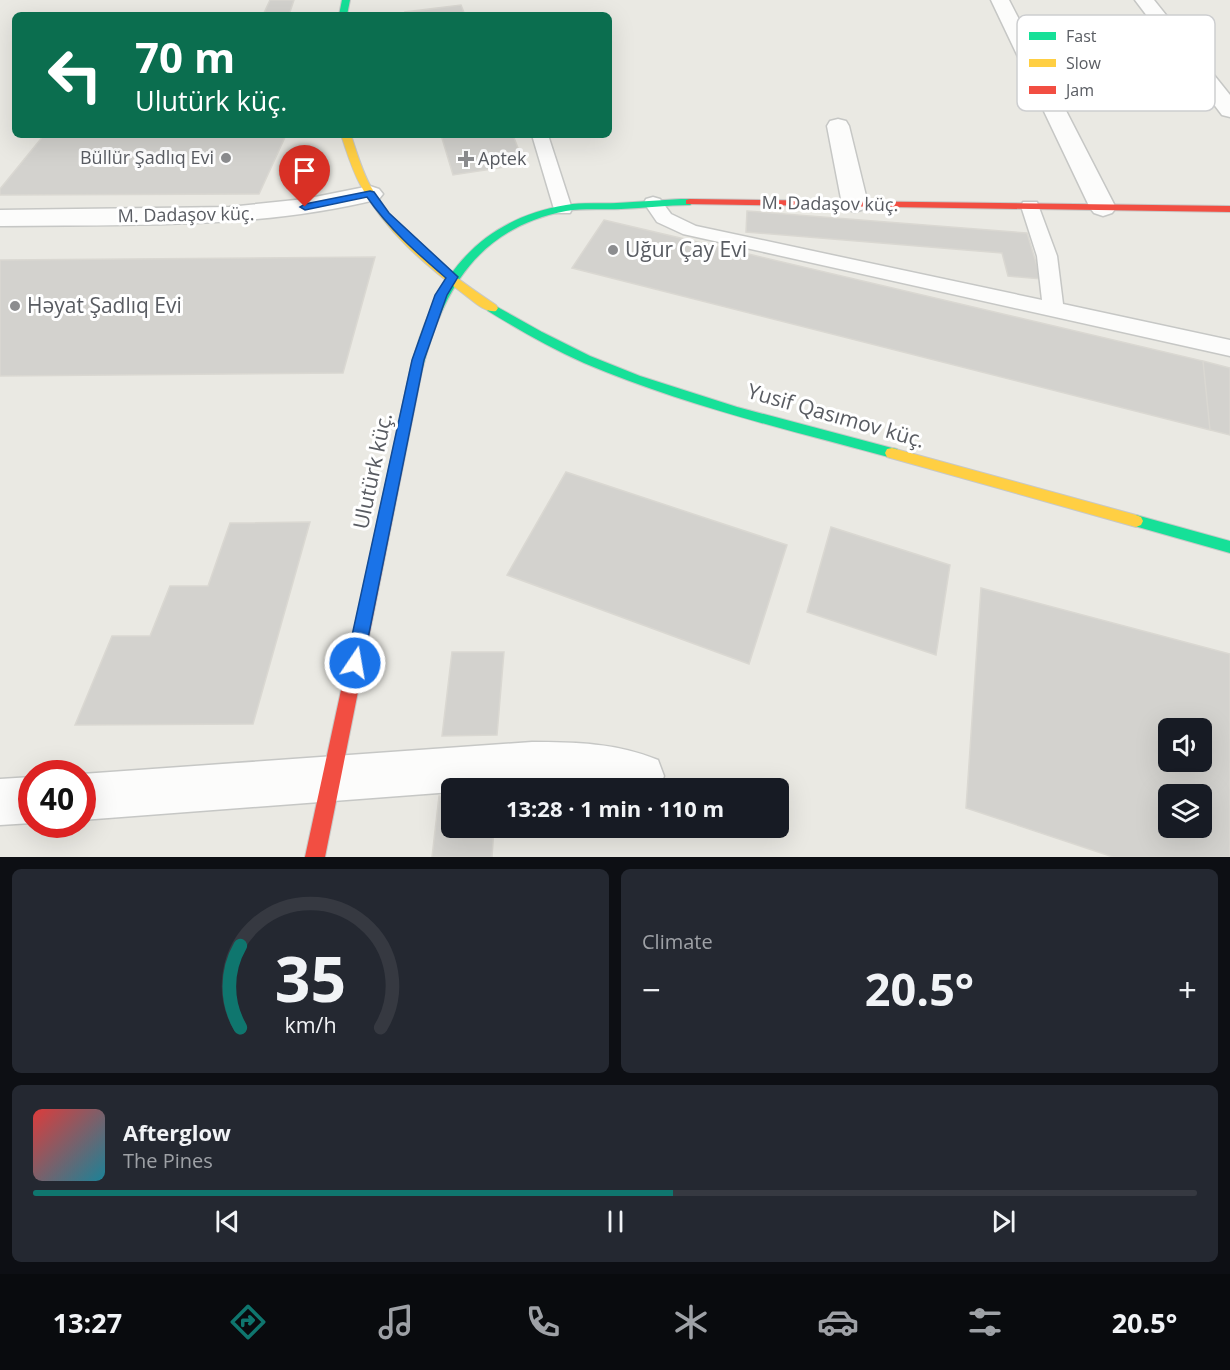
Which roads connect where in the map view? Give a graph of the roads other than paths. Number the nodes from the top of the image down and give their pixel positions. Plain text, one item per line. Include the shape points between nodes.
1 (1000, 0) edge
2 (1144, 0) edge
3 (1156, 15) edge
4 (1017, 34) edge
5 (1215, 91) edge
6 (1230, 110) edge
7 (1055, 111) edge
8 (838, 126) dead end
9 (347, 138) edge
10 (541, 138) edge
11 (370, 194) junction
12 (653, 203) junction
13 (855, 204) junction
14 (1030, 206) junction
15 (1103, 208) junction
16 (563, 209) junction
17 (1230, 209) edge
18 (0, 218) edge
19 (452, 277) junction
20 (1053, 309) junction
21 (1230, 348) edge
22 (1230, 547) edge
23 (642, 776) dead end
24 (330, 779) junction
25 (96, 796) edge
26 (18, 801) edge
27 (0, 802) edge
28 (315, 857) edge

1 - 4 street
2 - 3 street
5 - 6 street
7 - 15 street
8 - 13 street
9 - 11 street
10 - 16 lane
11 - 18 street, M. Dadaşov küç. via 305,207 229,215
11 - 19 street via 418,249
12 - 13 street, M. Dadaşov küç.
12 - 16 street, M. Dadaşov küç.
12 - 20 lane via 664,218 690,230
13 - 14 street, M. Dadaşov küç.
14 - 15 street, M. Dadaşov küç.
14 - 20 lane via 1047,256
15 - 17 street, M. Dadaşov küç.
16 - 19 street, M. Dadaşov küç. via 516,224 487,241
19 - 22 street, Yusif Qasımov küç. via 499,313 562,349 616,372 696,399
19 - 24 street, Ulutürk küç. via 441,295 418,360
20 - 21 lane
23 - 24 street via 584,764 532,764
24 - 25 street
24 - 28 street, Ulutürk küç.
26 - 27 street

